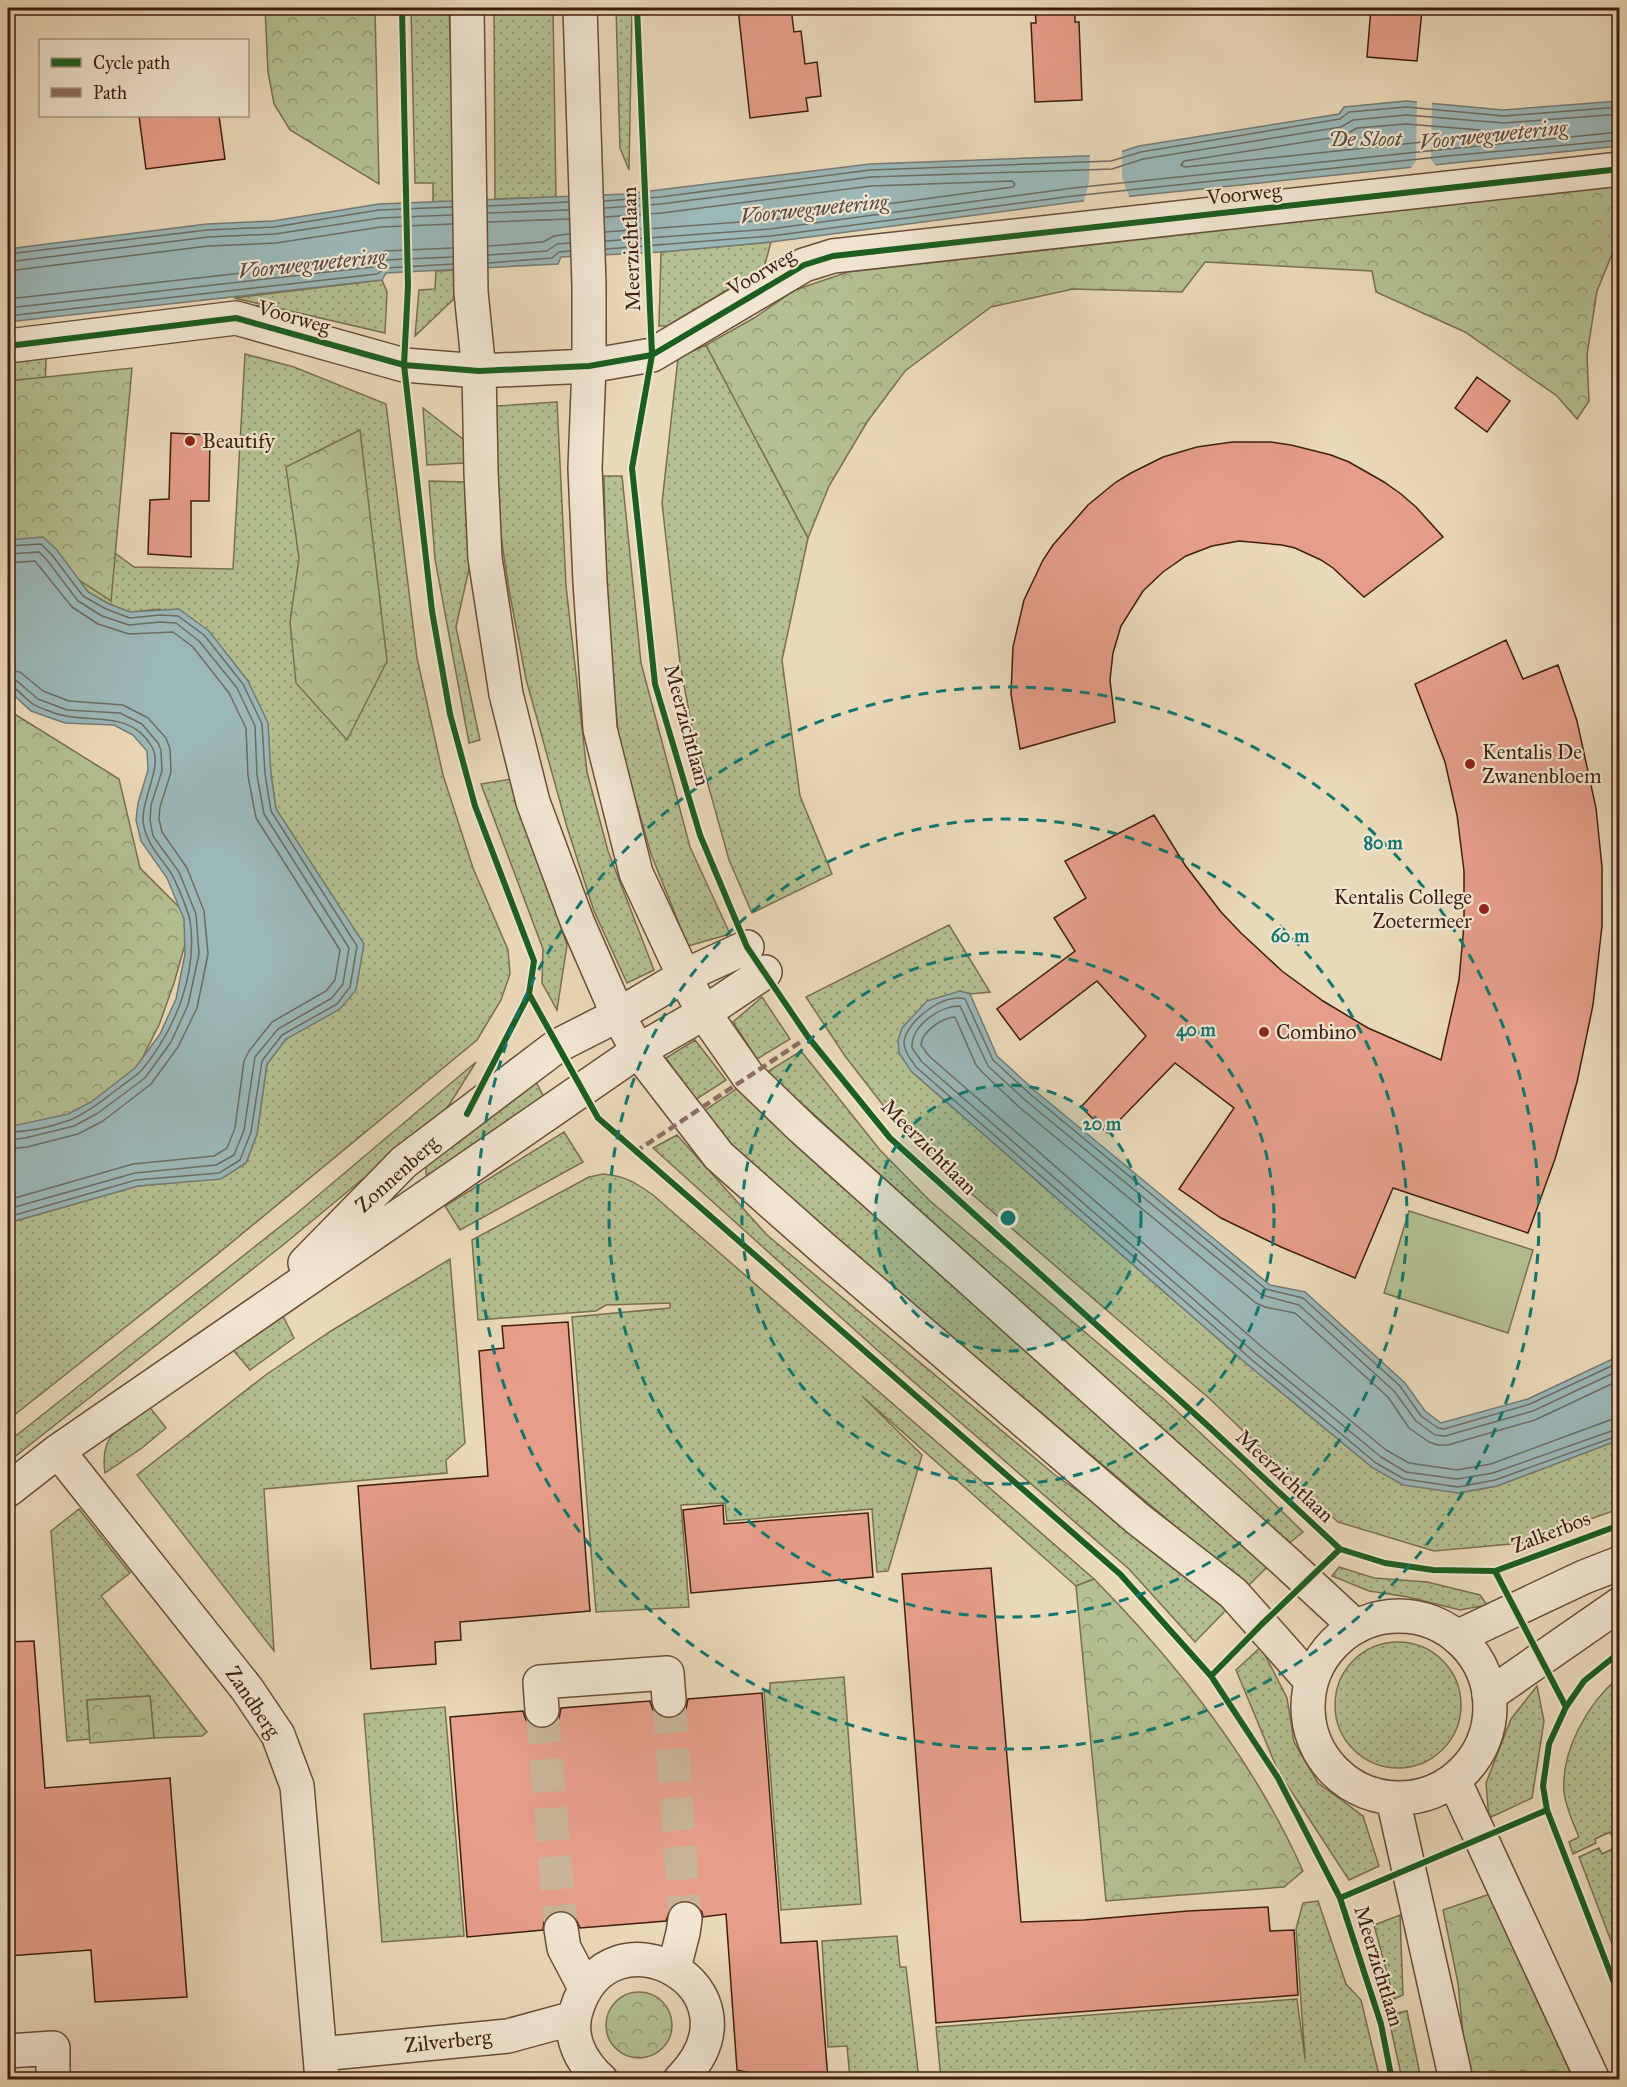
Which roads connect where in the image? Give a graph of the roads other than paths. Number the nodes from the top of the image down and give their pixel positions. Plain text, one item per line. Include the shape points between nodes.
1 (467, 8) edge
2 (580, 8) edge
3 (1620, 169) edge
4 (8, 346) edge
5 (589, 366) junction
6 (479, 371) junction
7 (684, 976) junction
8 (704, 1013) junction
9 (618, 1015) junction
10 (638, 1051) junction
11 (251, 1317) junction
12 (58, 1451) junction
13 (8, 1490) edge
14 (1620, 1563) edge
15 (1620, 1604) edge
16 (1356, 1627) junction
17 (1457, 1637) junction
18 (1311, 1681) junction
19 (1489, 1695) junction
20 (669, 1700) tunnel mouth
21 (542, 1710) tunnel mouth
22 (1454, 1780) junction
23 (1393, 1799) junction
24 (685, 1919) tunnel mouth
25 (561, 1929) tunnel mouth
26 (674, 1968) junction
27 (579, 2003) junction
28 (8, 2051) edge
29 (321, 2067) edge
30 (53, 2074) dead end
31 (693, 2075) edge
32 (601, 2079) edge
33 (1456, 2079) edge
34 (1593, 2079) edge

1 - 6 street via 471,292
2 - 5 street, Meerzichtlaan
3 - 5 street, Voorweg via 833,256 804,265 652,355
4 - 6 street, Voorweg via 236,318 404,365
5 - 6 street, Voorweg
5 - 7 street, Meerzichtlaan via 586,479 600,729 636,873
6 - 9 street via 486,558 506,694 533,802 577,921
7 - 8 street, Meerzichtlaan
7 - 8 street, Zonnenberg via 756,960
7 - 9 street, Zonnenberg
8 - 10 street, Zonnenberg
8 - 16 street, Meerzichtlaan via 748,1076 801,1127
9 - 10 street
9 - 11 street, Zonnenberg via 557,1046 404,1162
10 - 11 street, Zonnenberg
10 - 18 street via 719,1156 1130,1511 1233,1593
11 - 12 street, Zonnenberg
12 - 13 street, Zonnenberg
12 - 29 street, Zandberg via 247,1689 278,1735 297,1786
14 - 17 street
15 - 19 street
16 - 17 street via 1390,1616 1414,1617 1437,1624
16 - 18 street via 1324,1655
17 - 19 street via 1479,1663
18 - 23 street via 1308,1718 1319,1752 1329,1767 1358,1789
19 - 22 street via 1490,1717 1481,1748
20 - 21 street via 667,1673 540,1682
22 - 23 street via 1419,1797
22 - 34 street
23 - 33 street
24 - 26 street
25 - 27 street
26 - 27 street, Zilverberg via 636,1959 616,1963 599,1974
26 - 31 street, Zilverberg via 691,1982 703,2001 708,2023
27 - 29 street, Zilverberg via 508,2036
27 - 32 street via 574,2036 579,2054
28 - 30 street via 52,2048

